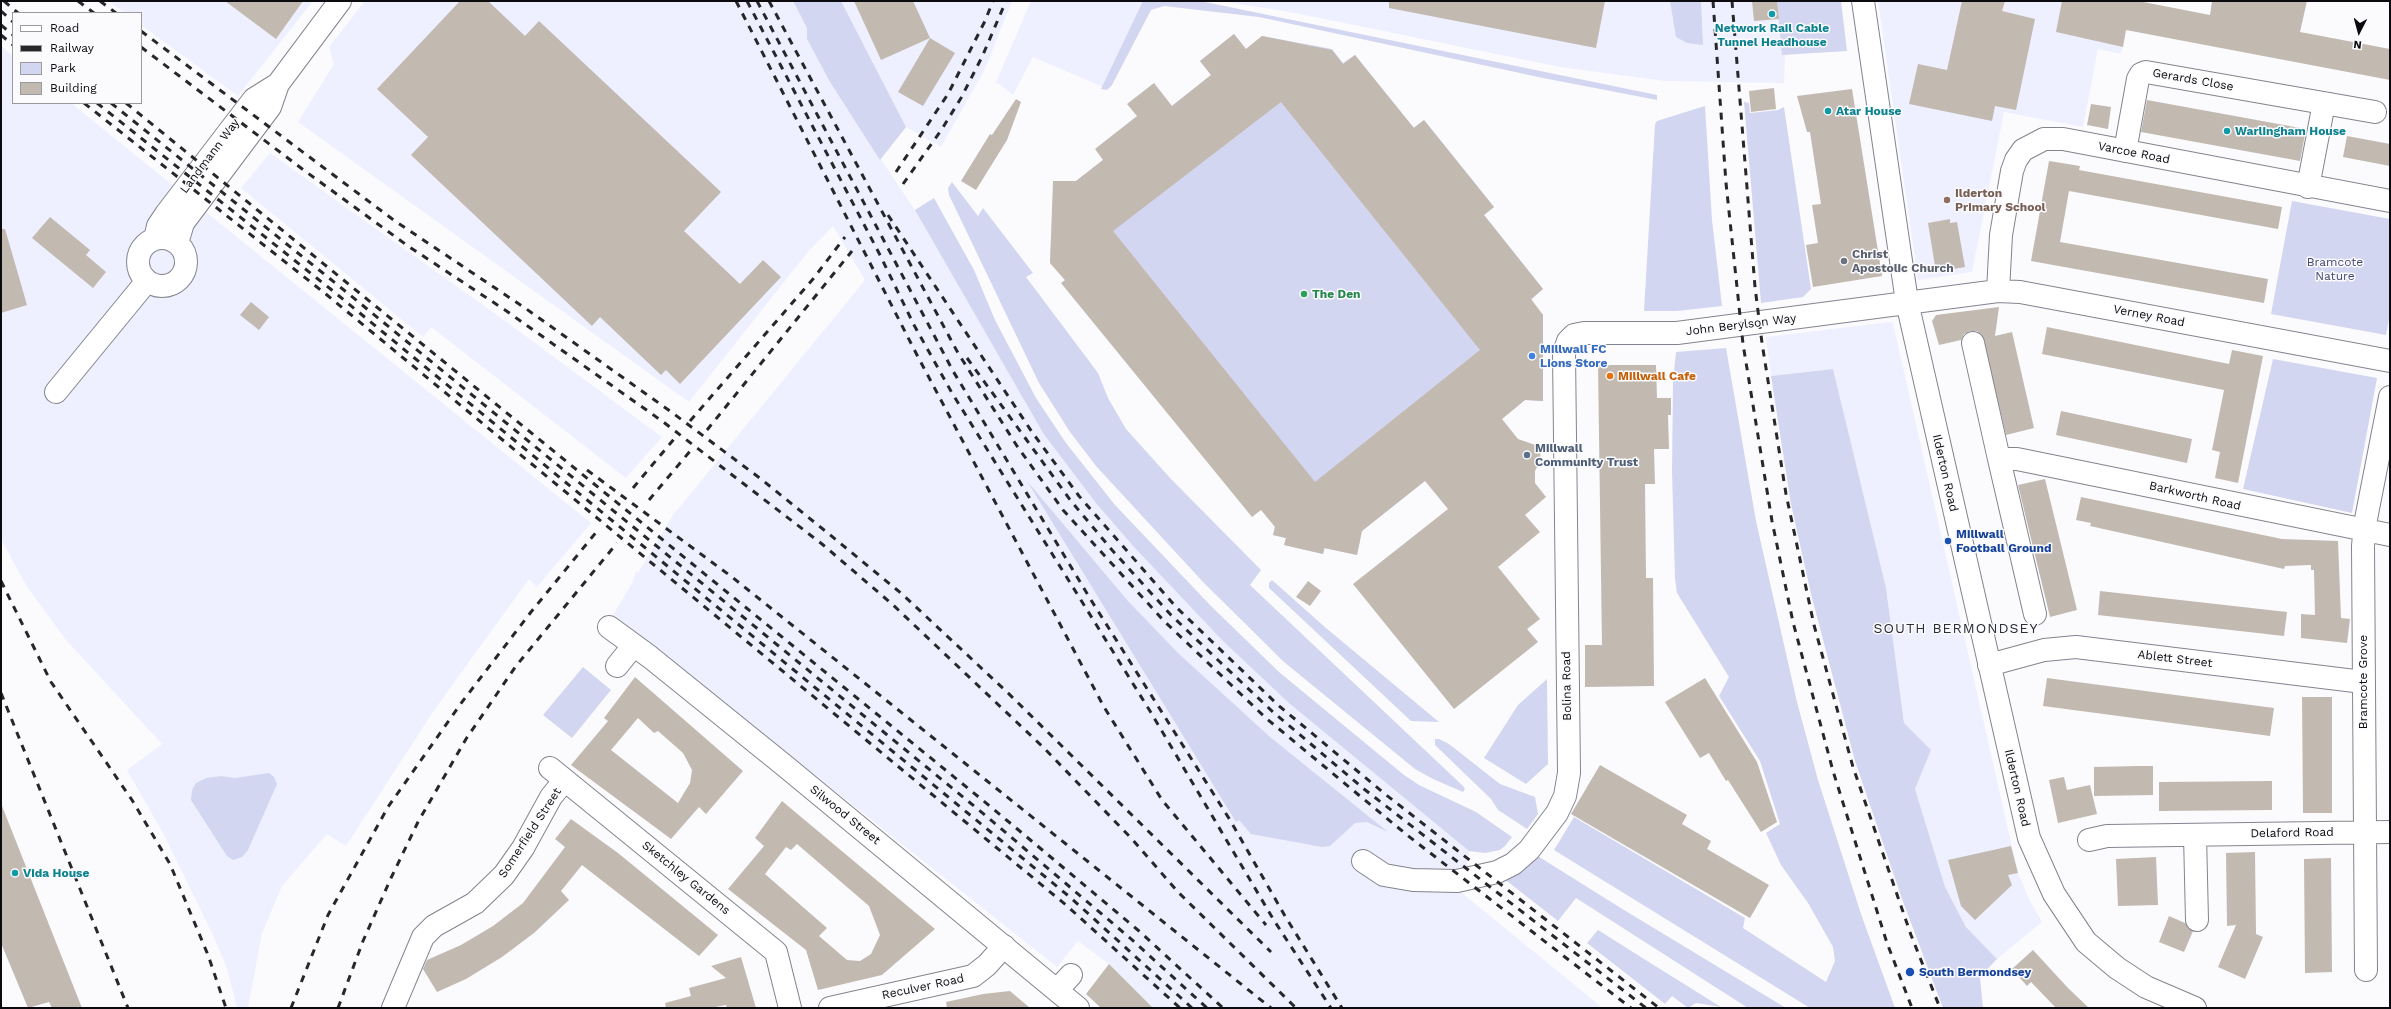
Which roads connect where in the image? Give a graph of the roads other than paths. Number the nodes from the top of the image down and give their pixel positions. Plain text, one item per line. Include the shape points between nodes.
1 (340, 1) edge
2 (1863, 1) edge
3 (278, 84) junction
4 (2324, 103) junction
5 (2375, 112) dead end
6 (2125, 151) junction
7 (2308, 186) junction
8 (2390, 201) edge
9 (149, 243) junction
10 (177, 243) junction
11 (147, 281) junction
12 (1998, 291) junction
13 (1907, 302) junction
14 (1574, 335) joint
15 (1973, 343) dead end
16 (2390, 361) edge
17 (56, 392) dead end
18 (2390, 397) edge
19 (1999, 459) junction
20 (2364, 530) junction
21 (2390, 535) edge
22 (2035, 614) dead end
23 (609, 627) dead end
24 (634, 645) junction
25 (1989, 665) junction
26 (617, 666) dead end
27 (2363, 682) junction
28 (557, 775) joint
29 (2364, 832) junction
30 (2390, 832) edge
31 (2195, 835) junction
32 (2089, 840) dead end
33 (1363, 861) dead end
34 (2197, 920) dead end
35 (1004, 946) junction
36 (2366, 970) dead end
37 (878, 1002) edge
38 (393, 1008) edge
39 (790, 1008) edge
40 (830, 1008) edge
41 (1078, 1008) edge
42 (2195, 1008) edge

1 - 3 street, Landmann Way
2 - 13 street, Ilderton Road
3 - 9 street, Landmann Way via 254,98 166,214
3 - 10 street, Landmann Way via 270,107 183,223
4 - 5 street, Gerards Close
4 - 6 street, Gerards Close via 2146,72 2138,79
4 - 7 street
6 - 7 street, Varcoe Road
6 - 12 street, Varcoe Road via 2054,138 2032,144 2023,150 2016,160 2011,178 2001,235
7 - 8 street, Varcoe Road
9 - 10 street via 163,238
9 - 11 street, Landmann Way via 138,262 139,270
10 - 11 street via 185,256 184,274 170,285 160,286
11 - 17 street
12 - 13 street, Verney Road
12 - 16 street, Verney Road via 2020,292
13 - 14 street, John Berylson Way via 1678,333
13 - 25 street, Ilderton Road
14 - 33 street, Bolina Road via 1568,341 1564,353 1569,773 1565,796 1557,813 1529,850 1497,872 1457,881 1413,880 1384,875
15 - 19 street
18 - 20 street, Bramcote Grove
19 - 20 street, Barkworth Road via 2017,458
19 - 22 street
20 - 21 street, Barkworth Road
20 - 27 street, Bramcote Grove
23 - 24 street, Silwood Street
24 - 26 street
24 - 35 street, Silwood Street
25 - 27 street, Ablett Street via 2044,650 2076,647
25 - 42 street, Ilderton Road via 2029,838 2045,877 2062,908 2086,942 2117,968 2159,994
27 - 29 street, Bramcote Grove
28 - 38 street, Somerfield Street via 551,796 523,848 504,875 475,903 434,926 423,938
28 - 39 street, Sketchley Gardens via 776,952
29 - 30 street, Delaford Road
29 - 31 street, Delaford Road
29 - 36 street, Bramcote Grove
31 - 32 street, Delaford Road via 2107,836
31 - 34 street
35 - 37 street, Reculver Road via 973,976
35 - 41 street, Silwood Street via 1064,983
37 - 40 street, Reculver Road

